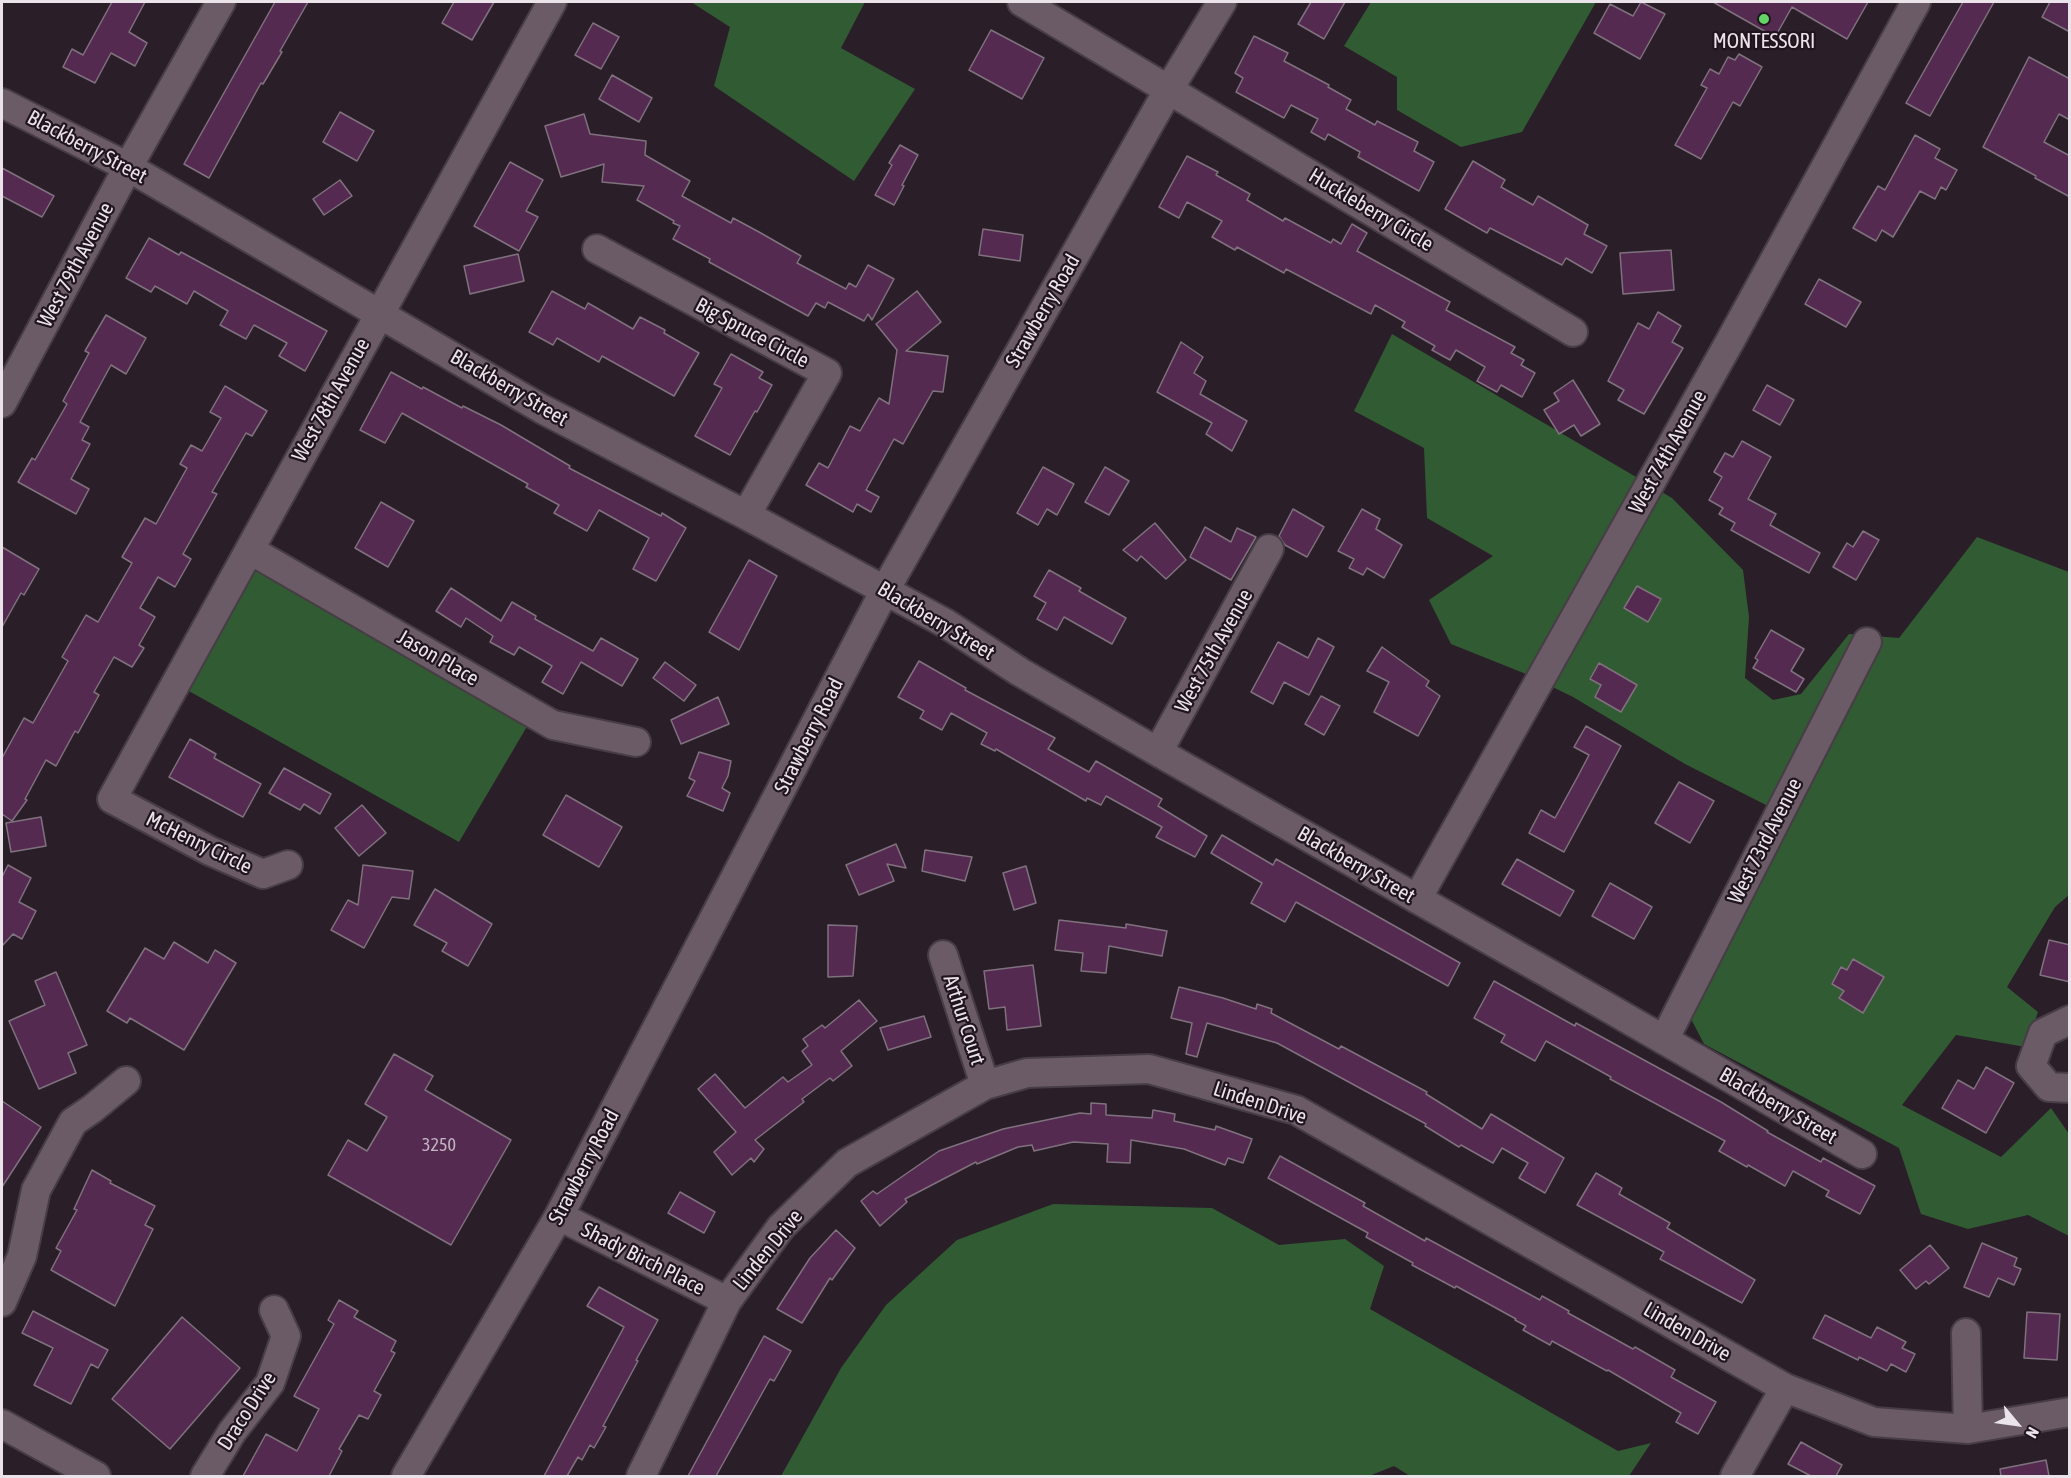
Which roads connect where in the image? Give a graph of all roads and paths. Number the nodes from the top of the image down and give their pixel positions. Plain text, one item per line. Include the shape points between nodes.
1 (221, 2) edge
2 (552, 2) edge
3 (1022, 2) edge
4 (1222, 2) edge
5 (1916, 2) edge
6 (1169, 89) junction
7 (2, 103) edge
8 (128, 167) junction
9 (597, 249) dead end
10 (379, 313) junction
11 (1573, 332) dead end
12 (2, 403) edge
13 (746, 515) junction
14 (250, 549) junction
15 (1269, 549) dead end
16 (885, 590) junction
17 (1867, 642) dead end
18 (636, 742) dead end
19 (1158, 752) junction
20 (112, 799) joint
21 (288, 866) dead end
22 (1417, 899) junction
23 (943, 955) dead end
24 (2070, 1020) edge
25 (1664, 1040) junction
26 (126, 1081) dead end
27 (985, 1085) junction
28 (2070, 1088) edge
29 (1862, 1154) dead end
30 (559, 1216) junction
31 (727, 1301) junction
32 (2, 1302) edge
33 (274, 1310) dead end
34 (1966, 1333) dead end
35 (1785, 1388) junction
36 (2070, 1412) edge
37 (2, 1424) edge
38 (1968, 1429) junction
39 (96, 1476) edge
40 (205, 1476) edge
41 (406, 1476) edge
42 (641, 1476) edge
43 (1736, 1476) edge

1 - 8 street, West 79th Avenue
2 - 10 street, West 78th Avenue
3 - 6 street, Huckleberry Circle
4 - 6 street, Strawberry Road
5 - 22 street, West 74th Avenue via 1724,354
6 - 11 street, Huckleberry Circle
6 - 16 street, Strawberry Road
7 - 8 street, Blackberry Street
8 - 10 street, Blackberry Street
8 - 12 street, West 79th Avenue
9 - 13 street, Big Spruce Circle via 826,373
10 - 13 street, Blackberry Street via 542,409
10 - 14 street, West 78th Avenue
13 - 16 street, Blackberry Street
14 - 18 street, Jason Place via 553,724
14 - 20 street, West 78th Avenue
15 - 19 street, West 75th Avenue
16 - 19 street, Blackberry Street
16 - 30 street, Strawberry Road
17 - 25 street, West 73rd Avenue
19 - 22 street, Blackberry Street
20 - 21 street, McHenry Circle via 263,874
22 - 25 street, Blackberry Street
23 - 27 street, Arthur Court
24 - 28 street via 2043,1033 2031,1066 2049,1087
25 - 29 street, Blackberry Street
26 - 32 street via 73,1122 36,1190 22,1256
27 - 31 street, Linden Drive via 847,1163 780,1227
27 - 35 street, Linden Drive via 1027,1073 1149,1069 1296,1110
30 - 31 street, Shady Birch Place
30 - 41 street, Strawberry Road
31 - 42 street, Linden Drive
33 - 40 street, Draco Drive via 286,1336 270,1383 232,1432
34 - 38 street
35 - 38 street, Linden Drive via 1874,1422
35 - 43 street
36 - 38 street, Linden Drive
37 - 39 street

